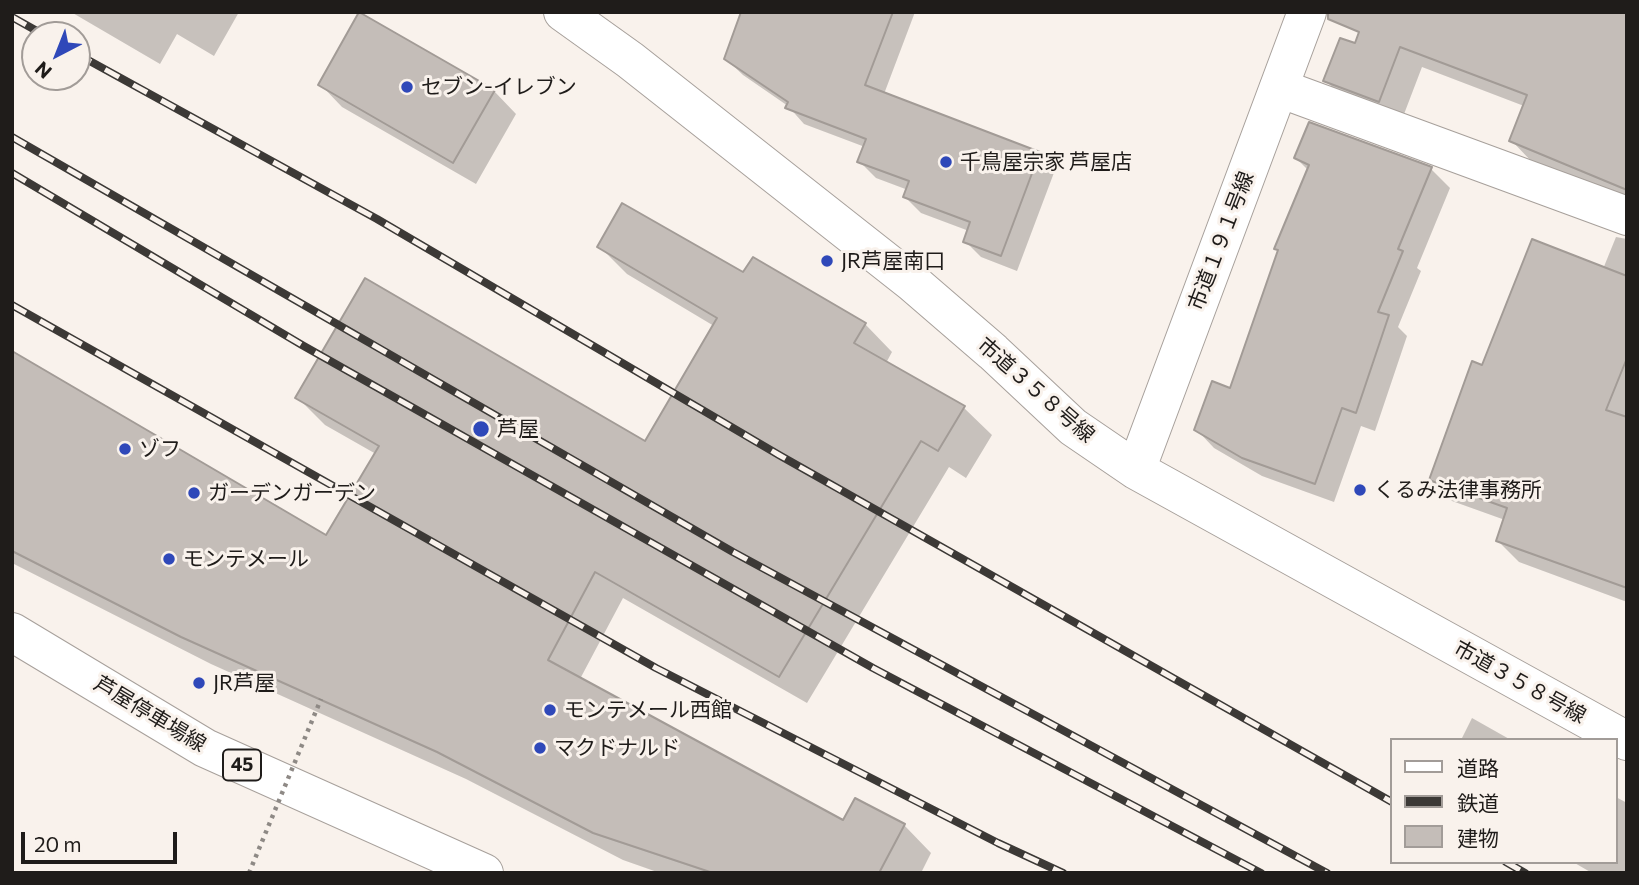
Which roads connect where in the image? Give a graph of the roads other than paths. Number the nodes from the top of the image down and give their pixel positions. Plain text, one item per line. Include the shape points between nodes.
1 (563, 12) edge
2 (1307, 12) edge
3 (1279, 88) junction
4 (1627, 216) edge
5 (1136, 470) junction
6 (12, 632) edge
7 (1627, 741) edge
8 (484, 873) edge

1 - 5 street, 市道３５８号線 via 902,275 1073,428
2 - 3 street, 市道１９１号線
3 - 4 street
3 - 5 street, 市道１９１号線
5 - 7 street, 市道３５８号線
6 - 8 street, 芦屋停車場線 / 45 via 205,748

